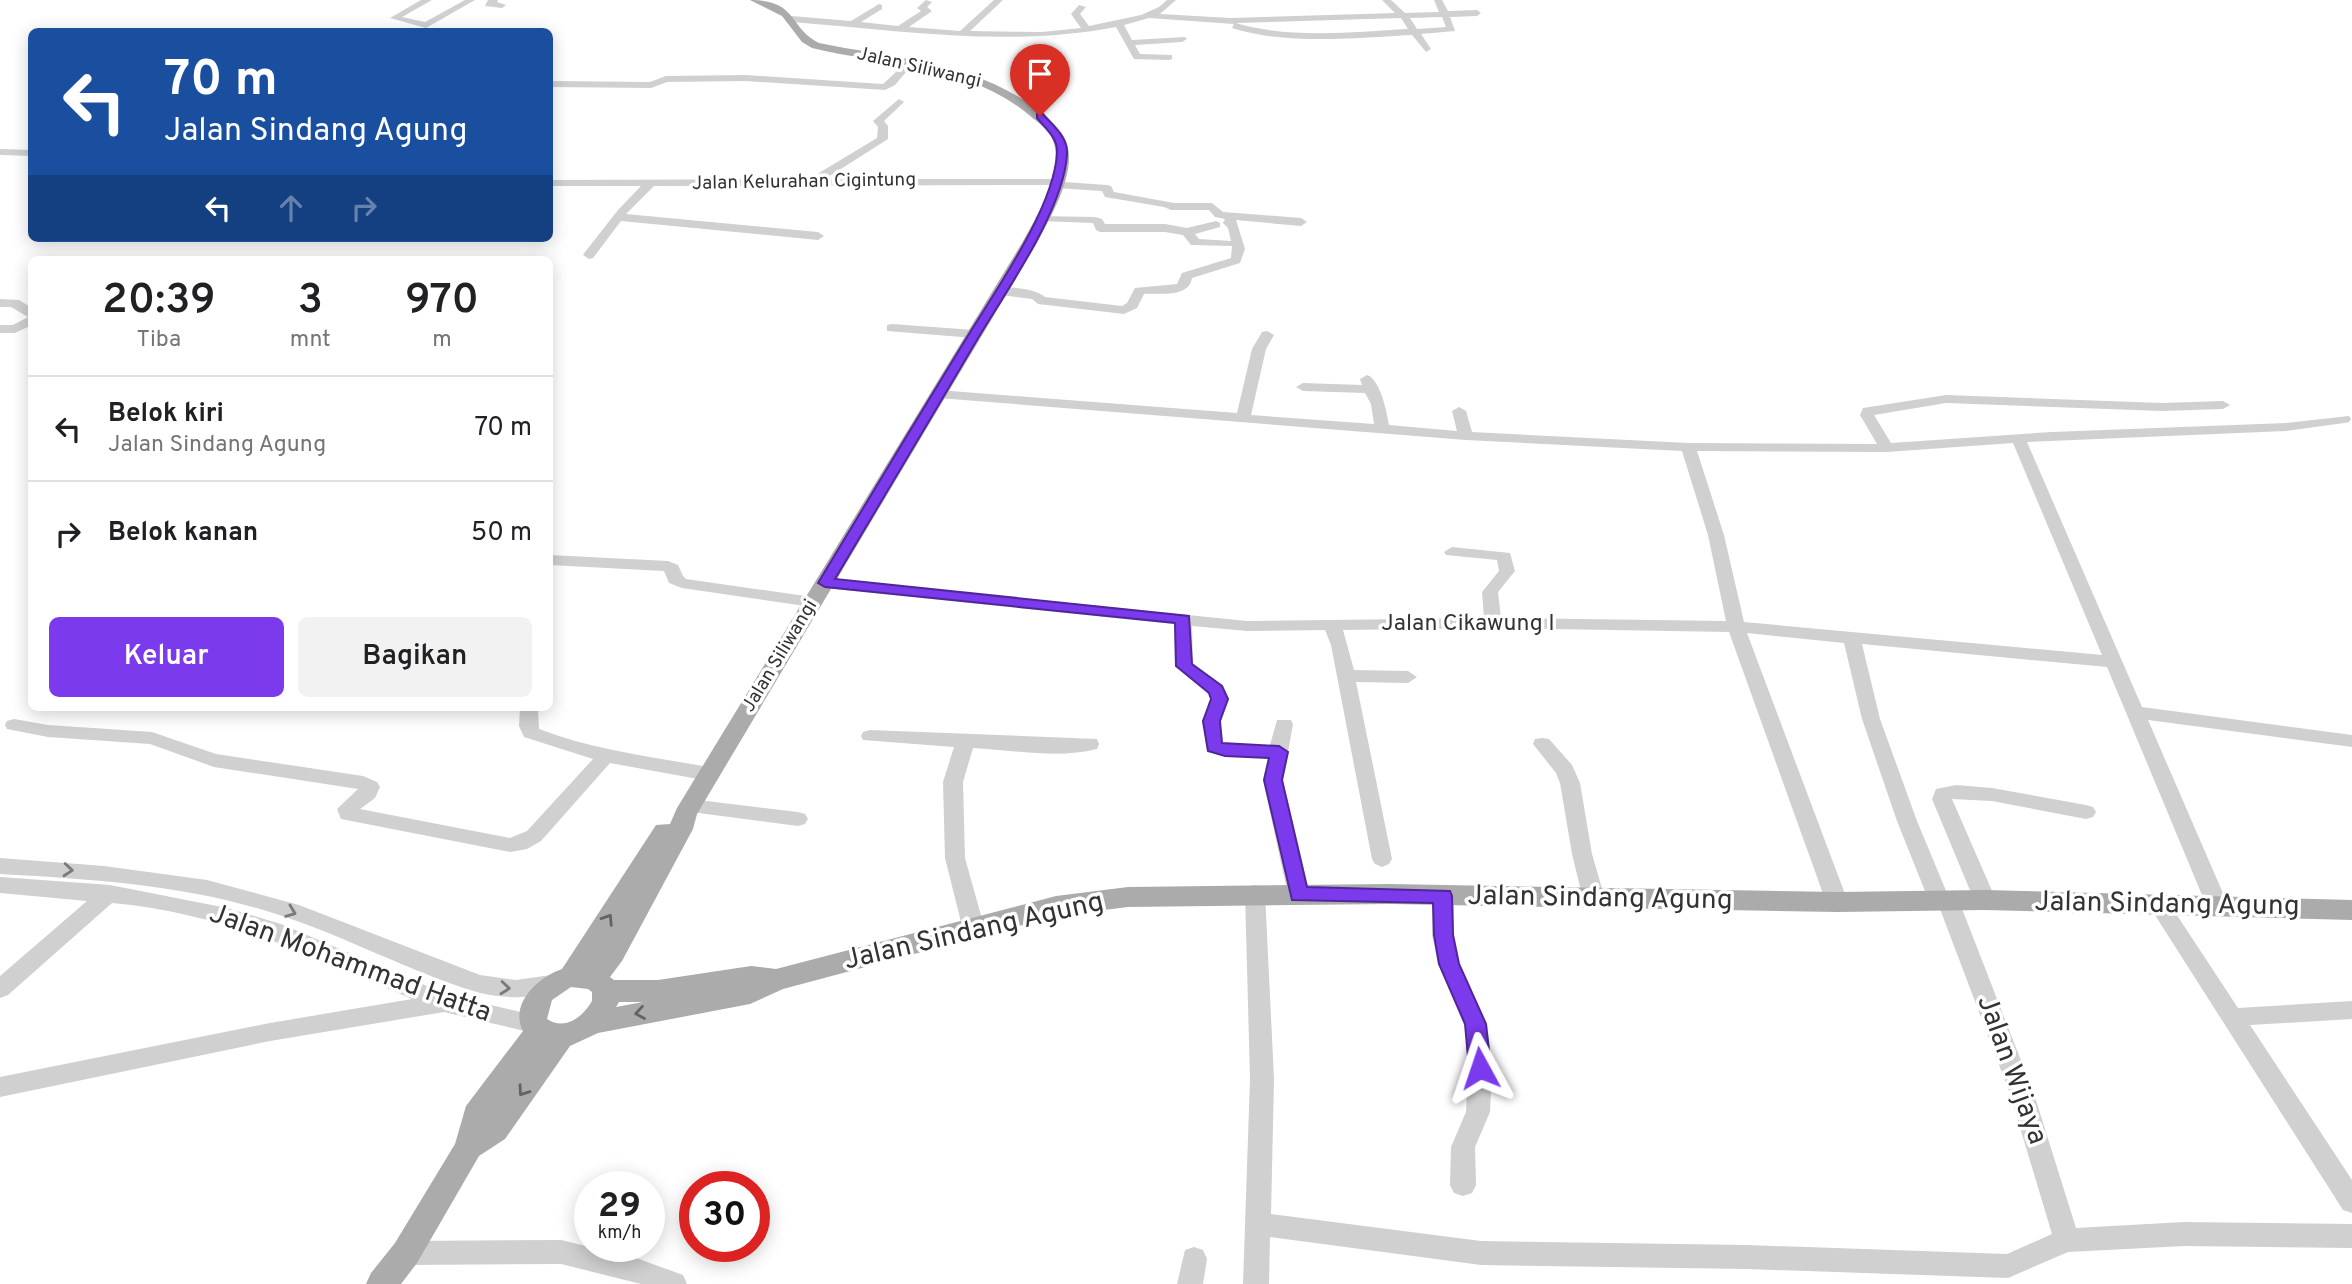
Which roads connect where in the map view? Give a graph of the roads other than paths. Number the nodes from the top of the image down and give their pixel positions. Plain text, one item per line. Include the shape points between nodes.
1 (428, 0) edge
2 (471, 0) edge
3 (755, 0) edge
4 (912, 0) edge
5 (999, 0) edge
6 (1172, 0) edge
7 (1386, 0) edge
8 (1438, 0) edge
9 (879, 7) dead end
10 (1082, 7) dead end
11 (988, 9) junction
12 (1478, 12) dead end
13 (1443, 14) junction
14 (1404, 16) junction
15 (1144, 17) junction
16 (791, 19) junction
17 (1284, 19) junction
18 (1226, 21) junction
19 (855, 23) junction
20 (1118, 23) junction
21 (901, 28) junction
22 (1087, 30) junction
23 (1413, 31) junction
24 (951, 33) junction
25 (962, 34) junction
26 (1290, 34) junction
27 (1182, 39) dead end
28 (1129, 43) junction
29 (1426, 49) dead end
30 (1169, 57) dead end
31 (910, 62) junction
32 (553, 84) edge
33 (899, 102) dead end
34 (0, 152) edge
35 (28, 153) edge
36 (812, 182) junction
37 (553, 183) edge
38 (651, 183) junction
39 (1057, 183) junction
40 (576, 184) junction
41 (553, 196) edge
42 (1232, 216) junction
43 (619, 217) junction
44 (1041, 218) junction
45 (1301, 222) dead end
46 (1216, 225) dead end
47 (1187, 232) junction
48 (818, 236) dead end
49 (1228, 244) dead end
50 (589, 255) dead end
51 (1001, 291) junction
52 (0, 303) edge
53 (28, 312) edge
54 (28, 322) edge
55 (0, 328) edge
56 (892, 328) dead end
57 (974, 334) junction
58 (1267, 335) dead end
59 (1303, 387) dead end
60 (938, 394) junction
61 (2223, 405) dead end
62 (2162, 407) junction
63 (1459, 411) dead end
64 (1242, 418) junction
65 (2344, 419) dead end
66 (1382, 429) junction
67 (2179, 430) junction
68 (1466, 436) junction
69 (2018, 438) junction
70 (1688, 447) junction
71 (1887, 447) junction
72 (1452, 552) dead end
73 (553, 560) edge
74 (825, 583) junction
75 (812, 602) junction
76 (1183, 619) junction
77 (1331, 623) junction
78 (1493, 623) junction
79 (1736, 626) junction
80 (1852, 638) junction
81 (2112, 662) junction
82 (1345, 676) junction
83 (1408, 677) dead end
84 (529, 711) edge
85 (2133, 712) junction
86 (1284, 724) dead end
87 (14, 725) dead end
88 (870, 736) dead end
89 (966, 740) junction
90 (2352, 741) edge
91 (1090, 744) dead end
92 (1542, 744) dead end
93 (1279, 752) junction
94 (606, 755) junction
95 (709, 774) junction
96 (688, 810) junction
97 (2086, 812) dead end
98 (798, 819) dead end
99 (1382, 859) dead end
100 (0, 866) edge
101 (0, 885) edge
102 (184, 885) junction
103 (110, 894) junction
104 (1255, 894) junction
105 (1299, 895) junction
106 (1443, 896) junction
107 (1594, 899) junction
108 (1986, 900) junction
109 (1944, 901) junction
110 (1837, 902) junction
111 (162, 903) junction
112 (2160, 906) junction
113 (2218, 907) junction
114 (2352, 910) edge
115 (974, 926) junction
116 (776, 980) junction
117 (581, 982) junction
118 (0, 989) edge
119 (444, 1003) junction
120 (2352, 1010) edge
121 (2234, 1017) junction
122 (594, 1022) junction
123 (545, 1030) junction
124 (0, 1087) edge
125 (1463, 1185) dead end
126 (2352, 1202) edge
127 (1260, 1224) junction
128 (2352, 1236) edge
129 (2067, 1240) junction
130 (406, 1253) junction
131 (634, 1278) edge
132 (382, 1284) edge
133 (674, 1284) edge
134 (1256, 1284) edge

1 - 2 street via 394,19 426,24
3 - 16 main road, Jalan Siliwangi
4 - 21 street via 928,2 921,8 928,12
5 - 11 street
6 - 15 street
7 - 14 street
8 - 13 street
9 - 19 street
10 - 22 street via 1075,14
11 - 24 street
11 - 25 street
12 - 13 street
13 - 14 street
13 - 23 street via 1452,29
14 - 17 street
14 - 23 street
15 - 18 street via 1173,27
15 - 20 street
16 - 19 street
16 - 31 main road, Jalan Siliwangi via 804,40 816,46
17 - 18 street
17 - 26 street
18 - 26 street via 1244,31
19 - 21 street
20 - 22 street
20 - 28 street
21 - 24 street
22 - 25 street
23 - 26 street
23 - 29 street
24 - 25 street
27 - 28 street
28 - 30 street via 1137,57
31 - 32 street via 890,86 882,87 746,78 666,79 651,85
31 - 39 main road, Jalan Siliwangi via 994,86 1040,116 1059,139 1062,152
33 - 36 street via 878,121 883,126 881,140
34 - 35 street
36 - 38 street, Jalan Kelurahan Cigintung
36 - 39 street, Jalan Kelurahan Cigintung
37 - 40 street, Jalan Kelurahan Cigintung
38 - 40 street, Jalan Kelurahan Cigintung
38 - 43 street
39 - 42 street, Jalan Kelurahan Cigintung via 1107,188 1109,195 1171,207 1212,206 1218,215
39 - 44 main road, Jalan Siliwangi
40 - 41 street
42 - 45 street
42 - 51 street via 1229,222 1239,249 1236,260 1186,276 1182,287 1139,291 1124,310
43 - 48 street
43 - 50 street
44 - 47 street via 1095,220 1100,228
44 - 51 main road, Jalan Siliwangi
46 - 47 street
47 - 49 street via 1195,242
51 - 57 main road, Jalan Siliwangi
52 - 53 street via 14,303
54 - 55 street via 15,329
56 - 57 street
57 - 60 main road, Jalan Siliwangi
58 - 64 street via 1259,349
59 - 66 street via 1369,384
60 - 64 street
60 - 74 main road, Jalan Siliwangi
61 - 62 street
62 - 67 street
62 - 71 street via 1955,399 1868,411
63 - 68 street
64 - 66 street
65 - 67 street via 2286,427
66 - 68 street
67 - 69 street
68 - 70 street
69 - 71 street
69 - 81 street
70 - 71 street
70 - 79 street via 1716,536
72 - 78 street via 1504,556 1507,571 1490,592
73 - 75 street via 668,566 682,583
74 - 75 main road, Jalan Siliwangi
74 - 76 street, Jalan Cikawung I
75 - 95 main road, Jalan Siliwangi
76 - 77 street, Jalan Cikawung I via 1247,626
76 - 93 street via 1184,666 1216,690 1220,699 1211,721 1214,747
77 - 78 street, Jalan Cikawung I
77 - 82 street
78 - 79 street, Jalan Cikawung I
79 - 80 street, Jalan Cikawung I
79 - 110 street
80 - 81 street, Jalan Cikawung I
80 - 109 street, Jalan Wijaya via 1871,719 1907,821
81 - 85 street
82 - 83 street
82 - 99 street
84 - 94 street via 531,733
85 - 90 street
85 - 113 street
86 - 93 street
87 - 94 street via 152,738 214,760 363,783 370,787 368,793 348,814 510,845 534,836
88 - 89 street
89 - 91 street
89 - 115 street via 953,782 955,858
92 - 107 street via 1565,770 1570,783
93 - 105 street via 1273,780
94 - 95 street
95 - 96 main road, Jalan Siliwangi
96 - 98 street
96 - 117 main road, Jalan Siliwangi via 613,954
97 - 108 street via 1974,793 1943,794
100 -> 102 street, Jalan Mohammad Hatta via 145,877
101 - 103 street, Jalan Mohammad Hatta
102 - 111 street
102 -> 117 street, Jalan Mohammad Hatta via 274,905 484,986 535,990
103 - 111 street, Jalan Mohammad Hatta
103 - 118 street
104 - 105 main road, Jalan Sindang Agung
104 - 115 main road, Jalan Sindang Agung via 1128,897 1056,906
104 - 127 street via 1262,1079
105 - 106 main road, Jalan Sindang Agung
106 - 107 main road, Jalan Sindang Agung
106 - 125 street via 1447,955 1476,1024 1480,1068 1478,1112 1463,1147
107 - 110 main road, Jalan Sindang Agung
108 - 109 main road, Jalan Sindang Agung
108 - 112 main road, Jalan Sindang Agung
109 - 110 main road, Jalan Sindang Agung
109 - 129 street, Jalan Wijaya via 2022,1094
111 - 119 street, Jalan Mohammad Hatta via 273,930
112 - 113 main road, Jalan Sindang Agung
112 - 121 street
113 - 114 main road, Jalan Sindang Agung
115 - 116 main road, Jalan Sindang Agung
116 - 117 main road, Jalan Sindang Agung via 751,977 659,991
116 -> 122 main road via 750,993
117 - 122 main road via 606,1007
117 - 123 main road via 534,1003
119 - 123 street, Jalan Mohammad Hatta
119 - 124 street via 270,1032
120 - 121 street
121 - 126 street
122 - 123 main road via 579,1031
123 - 130 main road via 495,1130 469,1147
127 - 129 street via 1482,1252 2008,1266
127 - 134 street
128 - 129 street via 2184,1234
130 - 131 street via 561,1252
130 - 132 main road
131 - 133 street

